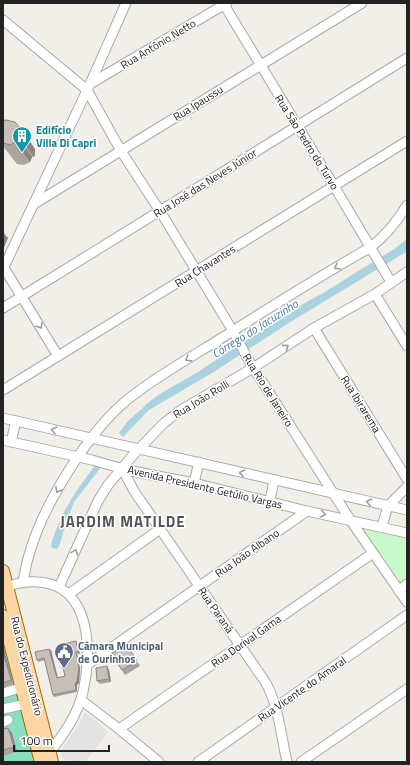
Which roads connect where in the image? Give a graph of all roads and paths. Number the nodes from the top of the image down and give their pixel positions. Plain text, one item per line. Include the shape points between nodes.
1 (126, 3) edge
2 (362, 3) edge
3 (224, 4) edge
4 (3, 20) edge
5 (407, 58) edge
6 (260, 65) junction
7 (88, 87) junction
8 (297, 126) junction
9 (407, 141) edge
10 (121, 151) junction
11 (334, 186) junction
12 (34, 204) junction
13 (407, 205) edge
14 (160, 211) junction
15 (371, 247) junction
16 (3, 268) edge
17 (196, 271) junction
18 (407, 272) edge
19 (391, 282) junction
20 (375, 294) junction
21 (21, 296) junction
22 (3, 308) edge
23 (314, 328) junction
24 (235, 335) junction
25 (407, 346) edge
26 (58, 356) junction
27 (251, 365) junction
28 (3, 390) edge
29 (3, 418) edge
30 (16, 421) junction
31 (92, 439) junction
32 (7, 441) edge
33 (139, 449) junction
34 (79, 456) junction
35 (199, 462) junction
36 (122, 468) junction
37 (407, 479) edge
38 (274, 480) junction
39 (194, 483) junction
40 (407, 487) edge
41 (334, 494) junction
42 (270, 501) junction
43 (388, 506) junction
44 (407, 510) edge
45 (307, 511) junction
46 (351, 520) junction
47 (382, 526) junction
48 (160, 529) junction
49 (407, 533) edge
50 (373, 553) junction
51 (3, 571) edge
52 (23, 582) junction
53 (407, 584) edge
54 (199, 586) junction
55 (59, 587) junction
56 (5, 588) edge
57 (399, 591) junction
58 (69, 594) junction
59 (407, 602) edge
60 (407, 615) edge
61 (3, 616) edge
62 (240, 645) junction
63 (18, 653) junction
64 (88, 664) junction
65 (27, 686) junction
66 (407, 689) edge
67 (3, 693) edge
68 (81, 700) junction
69 (26, 704) junction
70 (276, 707) junction
71 (3, 709) edge
72 (119, 729) junction
73 (50, 760) edge
74 (159, 762) edge
75 (198, 762) edge
76 (287, 762) edge
77 (301, 762) edge

1 - 7 street
2 - 6 street, Rua Ipaussu
3 - 6 street, Rua São Pedro do Turvo
3 - 7 street, Rua Antônio Netto
4 - 7 street
5 - 8 street, Rua José das Neves Júnior
6 - 8 street, Rua São Pedro do Turvo
6 - 10 street, Rua Ipaussu
7 - 10 street, Rua Rio de Janeiro
7 - 12 street
8 - 11 street, Rua São Pedro do Turvo
8 - 14 street, Rua José das Neves Júnior
9 - 11 street, Rua Chavantes
10 - 12 street, Rua Ipaussu
10 - 14 street, Rua Rio de Janeiro
11 - 15 street, Rua São Pedro do Turvo
11 - 17 street, Rua Chavantes
12 - 16 street
13 - 15 street via 394,226
14 - 17 street, Rua Rio de Janeiro
14 - 21 street, Rua José das Neves Júnior
15 - 19 street, Rua São Pedro do Turvo
15 -> 24 street
16 - 21 street
17 - 24 street, Rua Rio de Janeiro
17 - 26 street, Rua Chavantes
18 - 19 street, Rua João Rolli
19 - 20 street, Rua João Rolli
20 - 23 street, Rua João Rolli
20 - 25 street
21 - 22 street, Rua José das Neves Júnior
21 -> 26 street
27 -> 23 street, Rua João Rolli
23 - 37 street, Rua Ibirarema
24 - 27 street, Rua Rio de Janeiro
24 -> 31 street via 126,400
26 - 28 street, Rua Chavantes
27 - 33 street, Rua João Rolli via 181,410 164,423
27 - 41 street, Rua Rio de Janeiro
29 - 30 street, Avenida Presidente Getúlio Vargas
31 -> 30 street, Avenida Presidente Getúlio Vargas
30 - 32 street
31 - 33 street, Avenida Presidente Getúlio Vargas
31 - 34 street
32 - 34 street, Avenida Presidente Getúlio Vargas
33 - 35 street, Avenida Presidente Getúlio Vargas
33 - 36 street, Rua João Rolli
34 - 36 street, Avenida Presidente Getúlio Vargas
34 -> 52 street via 48,509 29,554
38 -> 35 street, Avenida Presidente Getúlio Vargas
35 - 39 street
36 - 39 street, Avenida Presidente Getúlio Vargas
36 - 48 street, Rua Paraná
55 -> 36 street, Rua João Rolli via 98,501
38 - 41 street, Avenida Presidente Getúlio Vargas
38 - 42 street
39 - 42 street, Avenida Presidente Getúlio Vargas
40 - 43 street
43 -> 41 street, Avenida Presidente Getúlio Vargas
41 - 46 street, Rua Rio de Janeiro
42 - 45 street, Avenida Presidente Getúlio Vargas
43 - 44 street, Avenida Presidente Getúlio Vargas
43 - 47 street
45 -> 46 street, Avenida Presidente Getúlio Vargas
45 - 54 street, Rua João Albano
46 - 47 street, Avenida Presidente Getúlio Vargas
46 - 50 street, Rua Rio de Janeiro
47 - 49 street, Avenida Presidente Getúlio Vargas
48 - 54 street, Rua Paraná
48 - 58 street
50 - 57 street, Rua Rio de Janeiro
50 - 62 street, Rua Dorival Gama
51 - 56 main road, Rua do Expedicionário
52 - 55 street via 44,582
52 - 56 street
53 - 57 street
54 - 62 street, Rua Paraná
54 - 64 street, Rua João Albano
55 - 58 street
56 - 63 main road, Rua do Expedicionário
57 - 59 street, Rua Rio de Janeiro
58 - 64 street via 82,614
60 - 70 street, Rua Vicente do Amaral
61 - 63 main road, Rua do Expedicionário
62 - 70 street, Rua Paraná via 266,683
62 - 72 street, Rua Dorival Gama
63 - 65 main road, Rua do Expedicionário
64 - 68 street
65 - 67 street
65 - 69 main road, Rua do Expedicionário
65 - 73 main road, Rua do Expedicionário
66 - 77 street
68 - 72 street
68 - 73 street
69 - 71 street
69 - 73 main road, Rua do Expedicionário
70 - 75 street, Rua Vicente do Amaral
70 - 76 street, Rua Paraná
72 - 74 street

